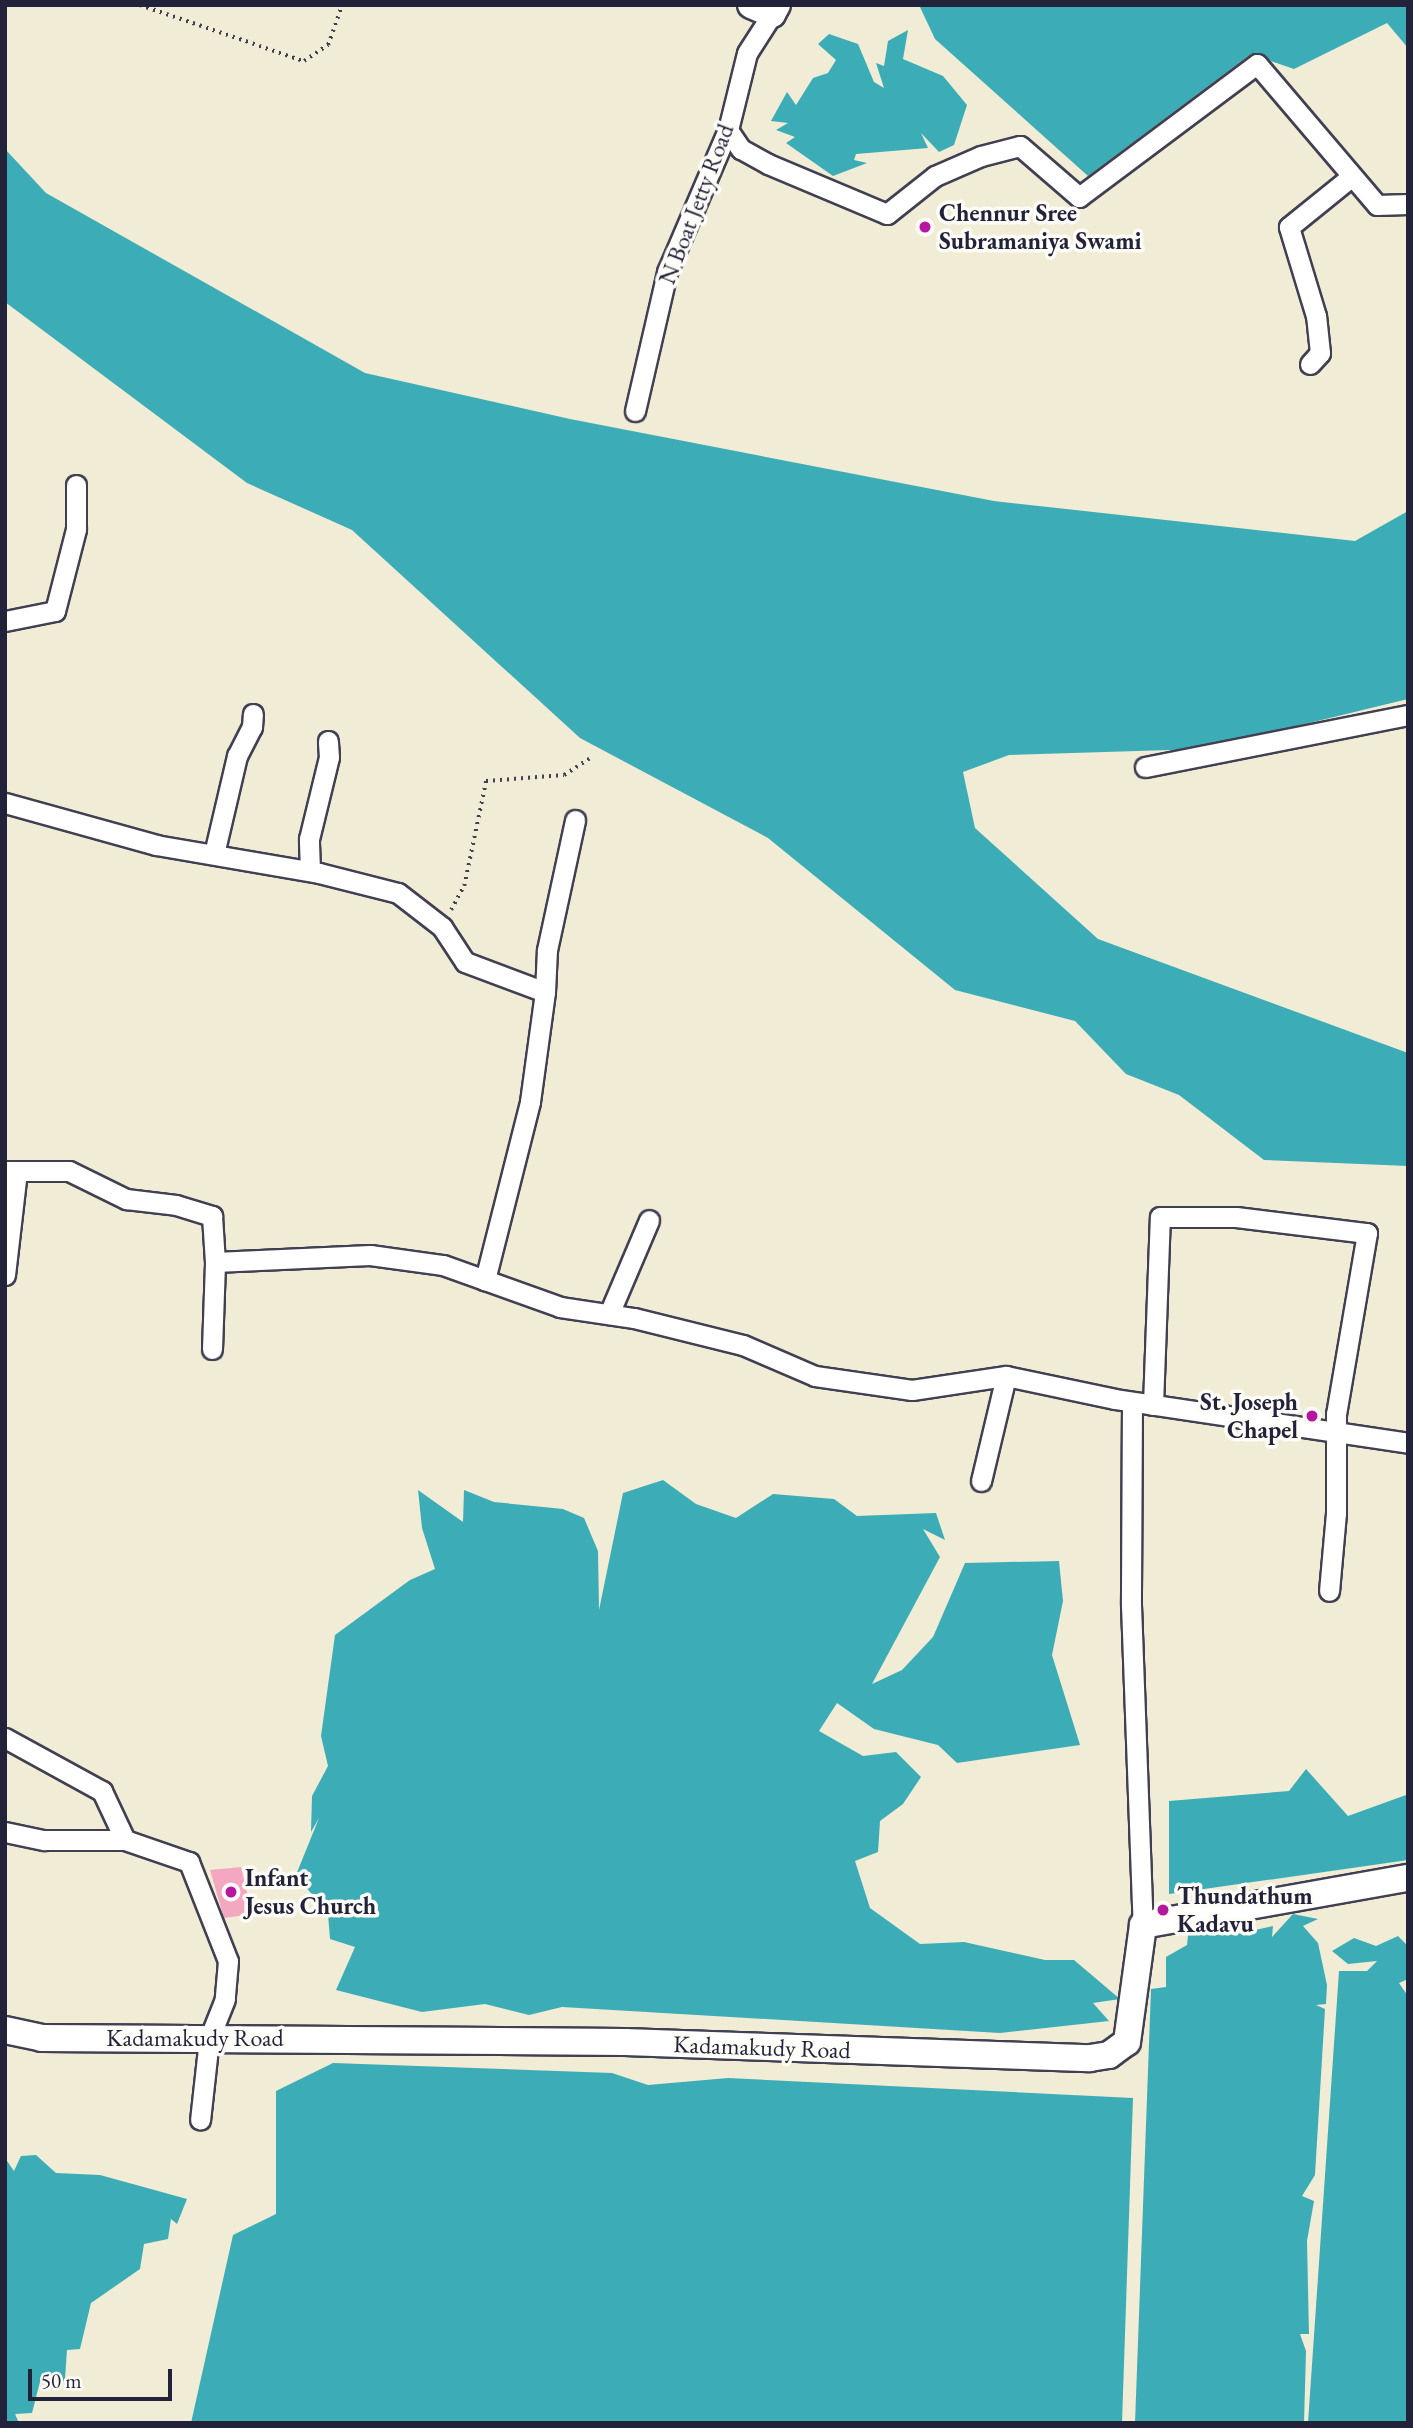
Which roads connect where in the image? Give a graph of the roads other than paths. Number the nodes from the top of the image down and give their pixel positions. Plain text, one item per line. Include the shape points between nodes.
1 (767, 8) edge
2 (728, 130) junction
3 (1352, 176) junction
4 (1408, 204) edge
5 (1310, 364) dead end
6 (635, 411) dead end
7 (76, 485) dead end
8 (5, 621) edge
9 (253, 714) dead end
10 (1408, 715) edge
11 (328, 741) dead end
12 (1145, 768) dead end
13 (5, 803) edge
14 (575, 820) dead end
15 (214, 855) junction
16 (310, 871) junction
17 (545, 992) junction
18 (11, 1171) edge
19 (649, 1220) dead end
20 (215, 1262) junction
21 (5, 1275) edge
22 (485, 1280) junction
23 (610, 1314) junction
24 (212, 1349) dead end
25 (1006, 1376) junction
26 (1132, 1402) junction
27 (1153, 1405) junction
28 (1336, 1434) junction
29 (1408, 1443) edge
30 (981, 1480) dead end
31 (1329, 1591) dead end
32 (5, 1738) edge
33 (5, 1832) edge
34 (125, 1840) junction
35 (1408, 1878) edge
36 (1143, 1925) junction
37 (5, 2030) edge
38 (209, 2039) junction
39 (200, 2120) dead end

1 - 2 street, N Boat Jetty Road via 747,53
2 - 3 street via 741,149 768,164 887,214 935,176 981,156 1020,146 1079,197 1257,64
2 - 6 street, N Boat Jetty Road via 667,272
3 - 4 street via 1377,205
3 - 5 street via 1289,227 1316,316 1320,352
7 - 8 street via 76,529 55,611
9 - 15 street via 252,727 237,756
10 - 12 street
11 - 16 street via 309,839
13 - 15 street via 156,845
14 - 17 street via 547,950
15 - 16 street
16 - 17 street via 398,893 442,928 465,962
17 - 22 street via 530,1102
18 - 20 street via 69,1171 126,1199 176,1205 212,1216
18 - 21 street
19 - 23 street
20 - 22 street via 370,1255 443,1265
20 - 24 street
22 - 23 street via 560,1307
23 - 25 street via 743,1345 815,1376 912,1390
25 - 26 street
25 - 30 street
26 - 27 street
26 - 36 street via 1131,1605
27 - 28 street via 1300,1424
27 - 28 street via 1160,1217 1236,1217 1367,1233
28 - 29 street
28 - 31 street via 1336,1513
32 - 34 street via 102,1791
33 - 34 street via 44,1840
34 - 38 street via 189,1862 228,1961 225,1999
35 - 36 street
36 - 38 street, Kadamakudy Road via 1127,2042 1110,2055 1090,2058 625,2042
37 - 38 street, Kadamakudy Road via 42,2038
38 - 39 street

